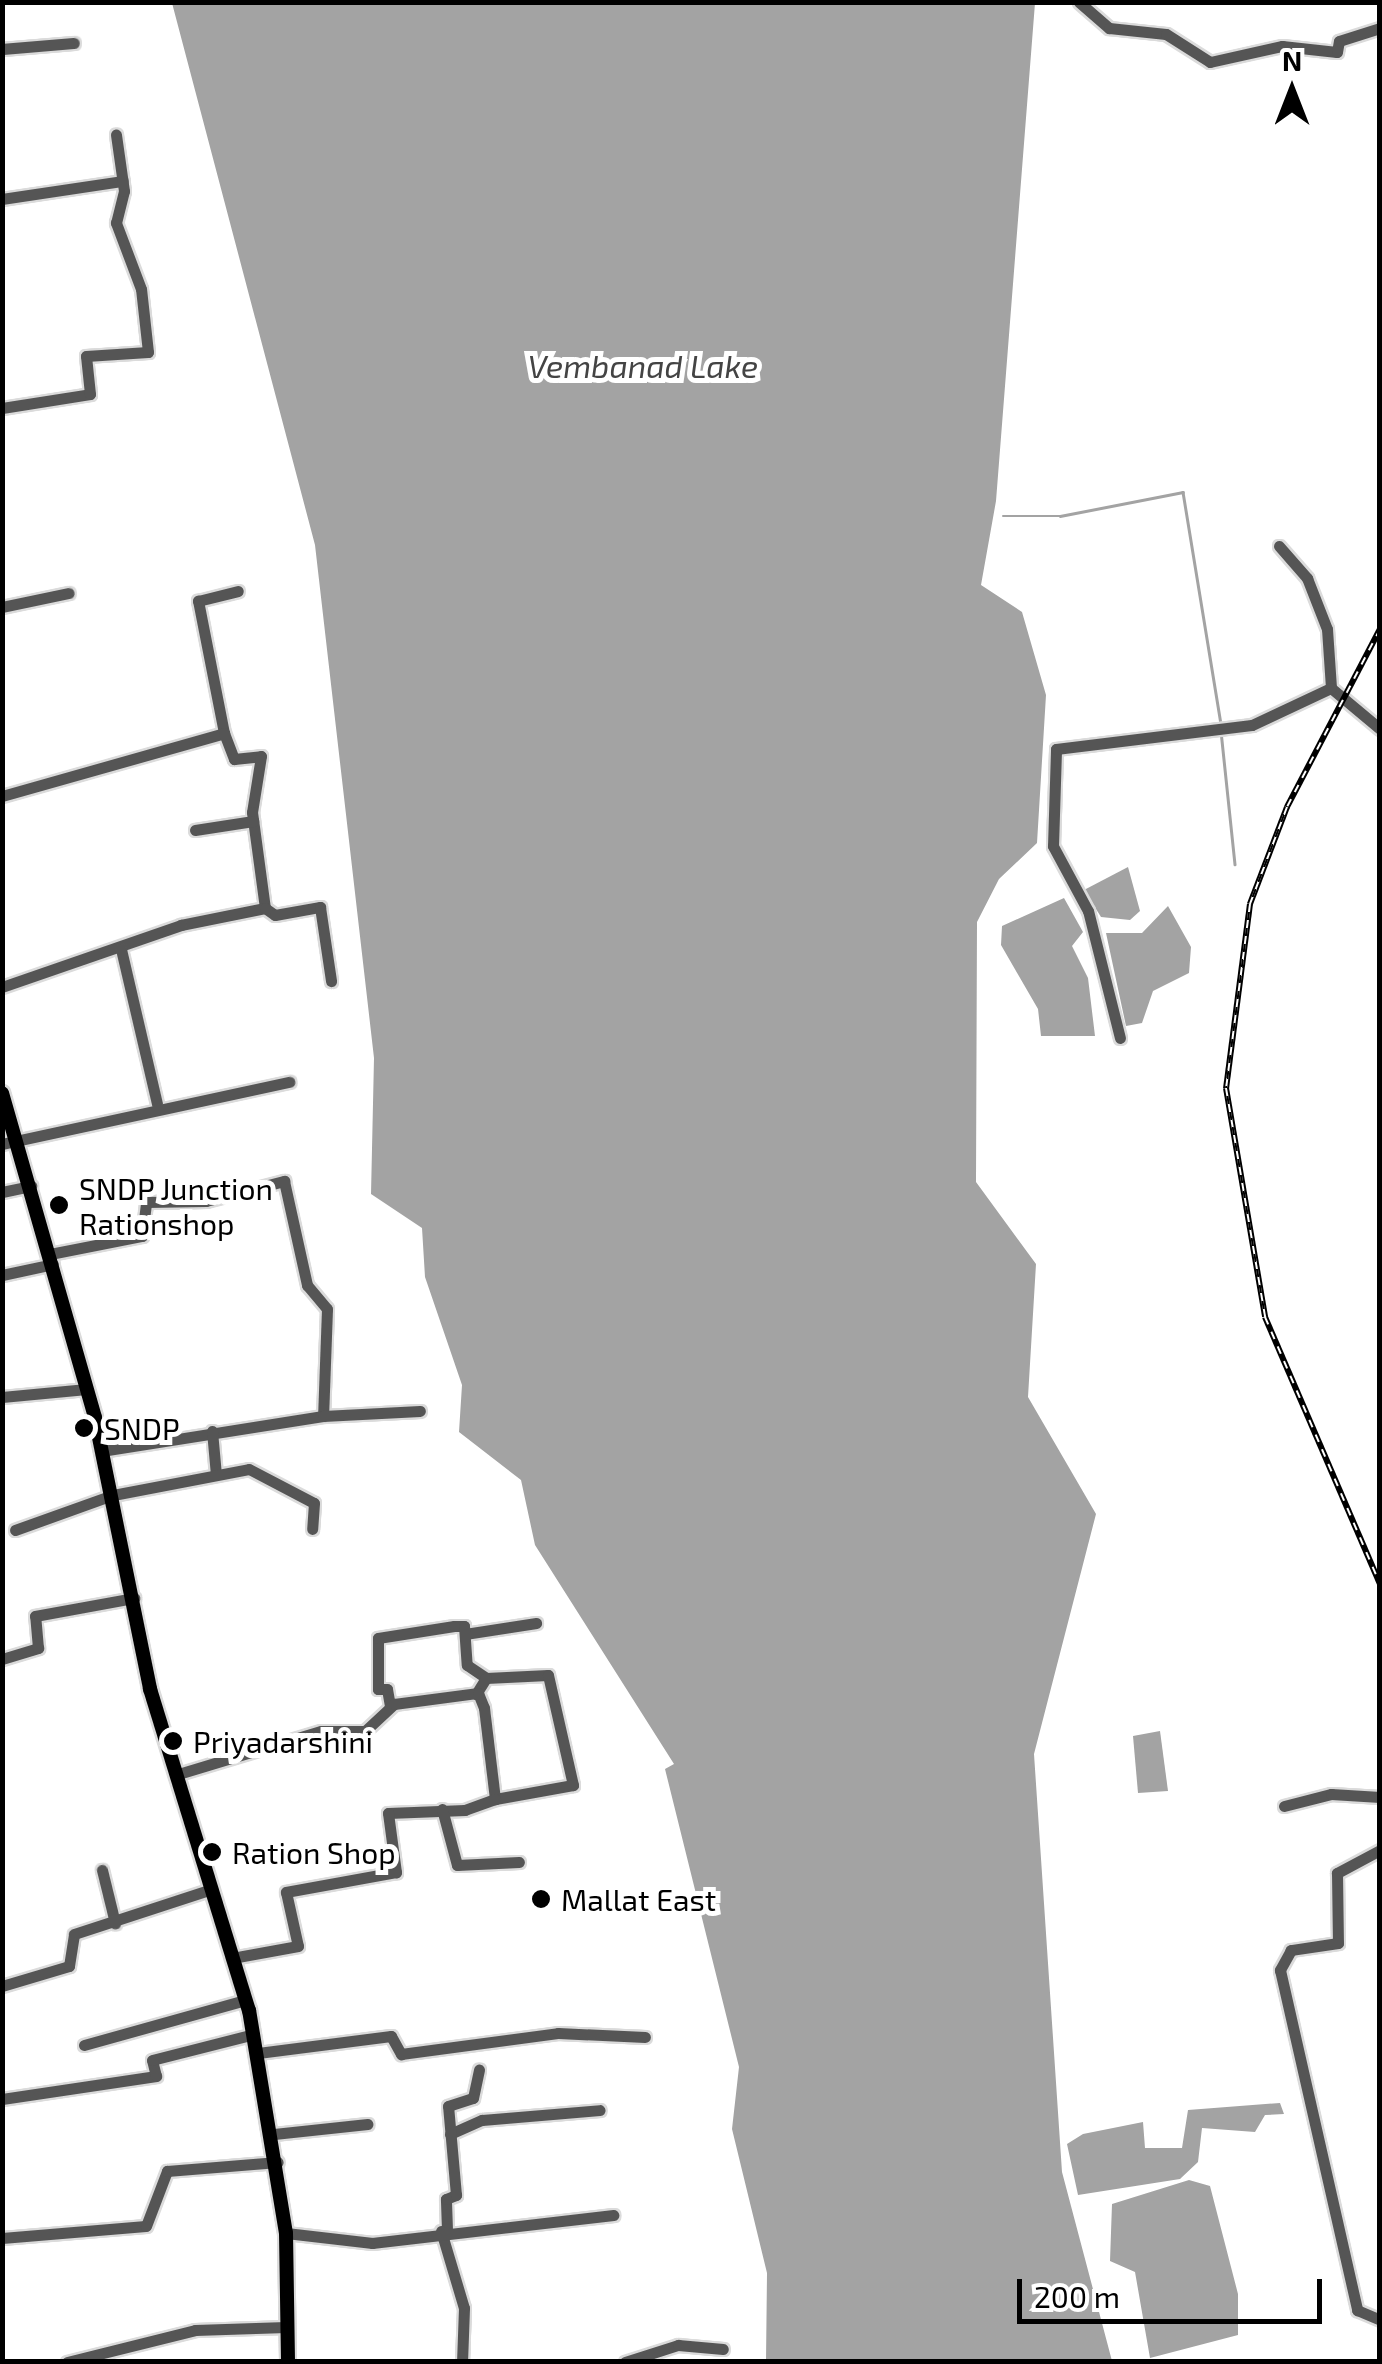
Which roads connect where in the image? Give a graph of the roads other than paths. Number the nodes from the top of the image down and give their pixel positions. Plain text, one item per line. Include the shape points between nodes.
1 (1079, 2) edge
2 (1380, 28) edge
3 (74, 43) dead end
4 (2, 50) edge
5 (116, 135) dead end
6 (123, 181) junction
7 (2, 199) edge
8 (2, 408) edge
9 (1278, 546) dead end
10 (238, 591) dead end
11 (69, 593) dead end
12 (2, 607) edge
13 (1332, 688) junction
14 (1380, 729) edge
15 (224, 733) junction
16 (2, 796) edge
17 (253, 822) junction
18 (195, 830) dead end
19 (265, 908) junction
20 (121, 948) junction
21 (331, 981) dead end
22 (2, 988) edge
23 (1120, 1038) dead end
24 (289, 1082) dead end
25 (2, 1092) edge
26 (157, 1104) junction
27 (18, 1142) junction
28 (2, 1144) edge
29 (31, 1186) junction
30 (2, 1192) edge
31 (51, 1259) junction
32 (2, 1275) edge
33 (87, 1389) junction
34 (2, 1397) edge
35 (420, 1411) dead end
36 (323, 1416) junction
37 (212, 1431) junction
38 (103, 1452) junction
39 (216, 1476) junction
40 (114, 1495) junction
41 (312, 1529) dead end
42 (16, 1530) dead end
43 (134, 1598) junction
44 (536, 1623) dead end
45 (465, 1634) junction
46 (2, 1659) edge
47 (486, 1678) junction
48 (476, 1694) junction
49 (390, 1706) junction
50 (175, 1775) junction
51 (1380, 1797) edge
52 (496, 1799) junction
53 (1284, 1806) dead end
54 (442, 1809) junction
55 (1380, 1850) edge
56 (518, 1862) dead end
57 (102, 1870) dead end
58 (209, 1890) junction
59 (115, 1922) junction
60 (232, 1958) junction
61 (2, 1986) edge
62 (245, 2000) junction
63 (254, 2034) junction
64 (645, 2037) dead end
65 (84, 2045) dead end
66 (258, 2053) junction
67 (479, 2070) dead end
68 (2, 2099) edge
69 (600, 2110) dead end
70 (367, 2124) dead end
71 (274, 2134) junction
72 (450, 2134) junction
73 (278, 2162) junction
74 (613, 2215) dead end
75 (444, 2230) junction
76 (286, 2234) junction
77 (2, 2238) edge
78 (1380, 2320) edge
79 (286, 2328) junction
80 (723, 2348) dead end
81 (67, 2362) edge
82 (288, 2362) edge
83 (462, 2362) edge
84 (625, 2362) edge

1 - 2 street via 1109,28 1136,25 1210,62 1282,46 1336,52 1339,40
3 - 4 street
5 - 6 street
6 - 7 street
6 - 8 street via 116,222 141,289 148,352 86,356 90,394
9 - 13 street via 1307,578 1327,629
10 - 15 street via 198,600
11 - 12 street
13 - 14 street
13 - 23 street via 1221,729 1056,749 1053,846 1088,910
15 - 16 street
15 - 17 street via 234,760 261,756
17 - 18 street
17 - 19 street
19 - 20 street
19 - 21 street via 275,916 320,907
20 - 22 street
20 - 26 street
24 - 26 street
25 - 27 main road
26 - 27 street
27 - 28 street
27 - 29 main road
29 - 30 street
29 - 31 main road
31 - 32 street
31 - 33 main road
31 - 36 street via 142,1236 146,1202 206,1201 284,1181 307,1285 327,1309
33 - 34 street
33 - 38 main road
35 - 36 street
36 - 37 street
37 - 38 street
37 - 39 street
38 - 40 main road
39 - 40 street
39 - 41 street via 249,1469 314,1504
40 - 42 street
40 - 43 main road
43 - 46 street via 35,1616 38,1648
43 - 50 main road
44 - 45 street
45 - 47 street via 468,1666
45 - 49 street via 454,1626 378,1638 378,1689 387,1689
47 - 48 street
47 - 52 street via 548,1675 573,1785
48 - 49 street
48 - 52 street
49 - 50 street via 365,1731 322,1731
50 - 58 main road
51 - 53 street via 1331,1794
52 - 54 street
54 - 56 street via 457,1865
54 - 60 street via 388,1812 396,1872 286,1892 298,1946
55 - 78 street via 1337,1873 1338,1943 1292,1950 1280,1970 1356,2310
57 - 59 street
58 - 59 street
58 - 60 main road
59 - 61 street via 74,1934 69,1966
60 - 62 main road
62 - 63 main road
62 - 65 street
63 - 66 main road
63 - 68 street via 152,2060 156,2076
64 - 66 street via 558,2033 402,2054 390,2036
66 - 71 main road
67 - 72 street via 472,2098 448,2106
69 - 72 street via 482,2120
70 - 71 street
71 - 73 main road
72 - 75 street via 456,2195 446,2199
73 - 76 main road
73 - 77 street via 167,2172 146,2226
74 - 75 street
75 - 76 street via 372,2242
75 - 83 street via 464,2308
76 - 79 main road
79 - 81 street via 195,2330
79 - 82 main road
80 - 84 street via 678,2345

